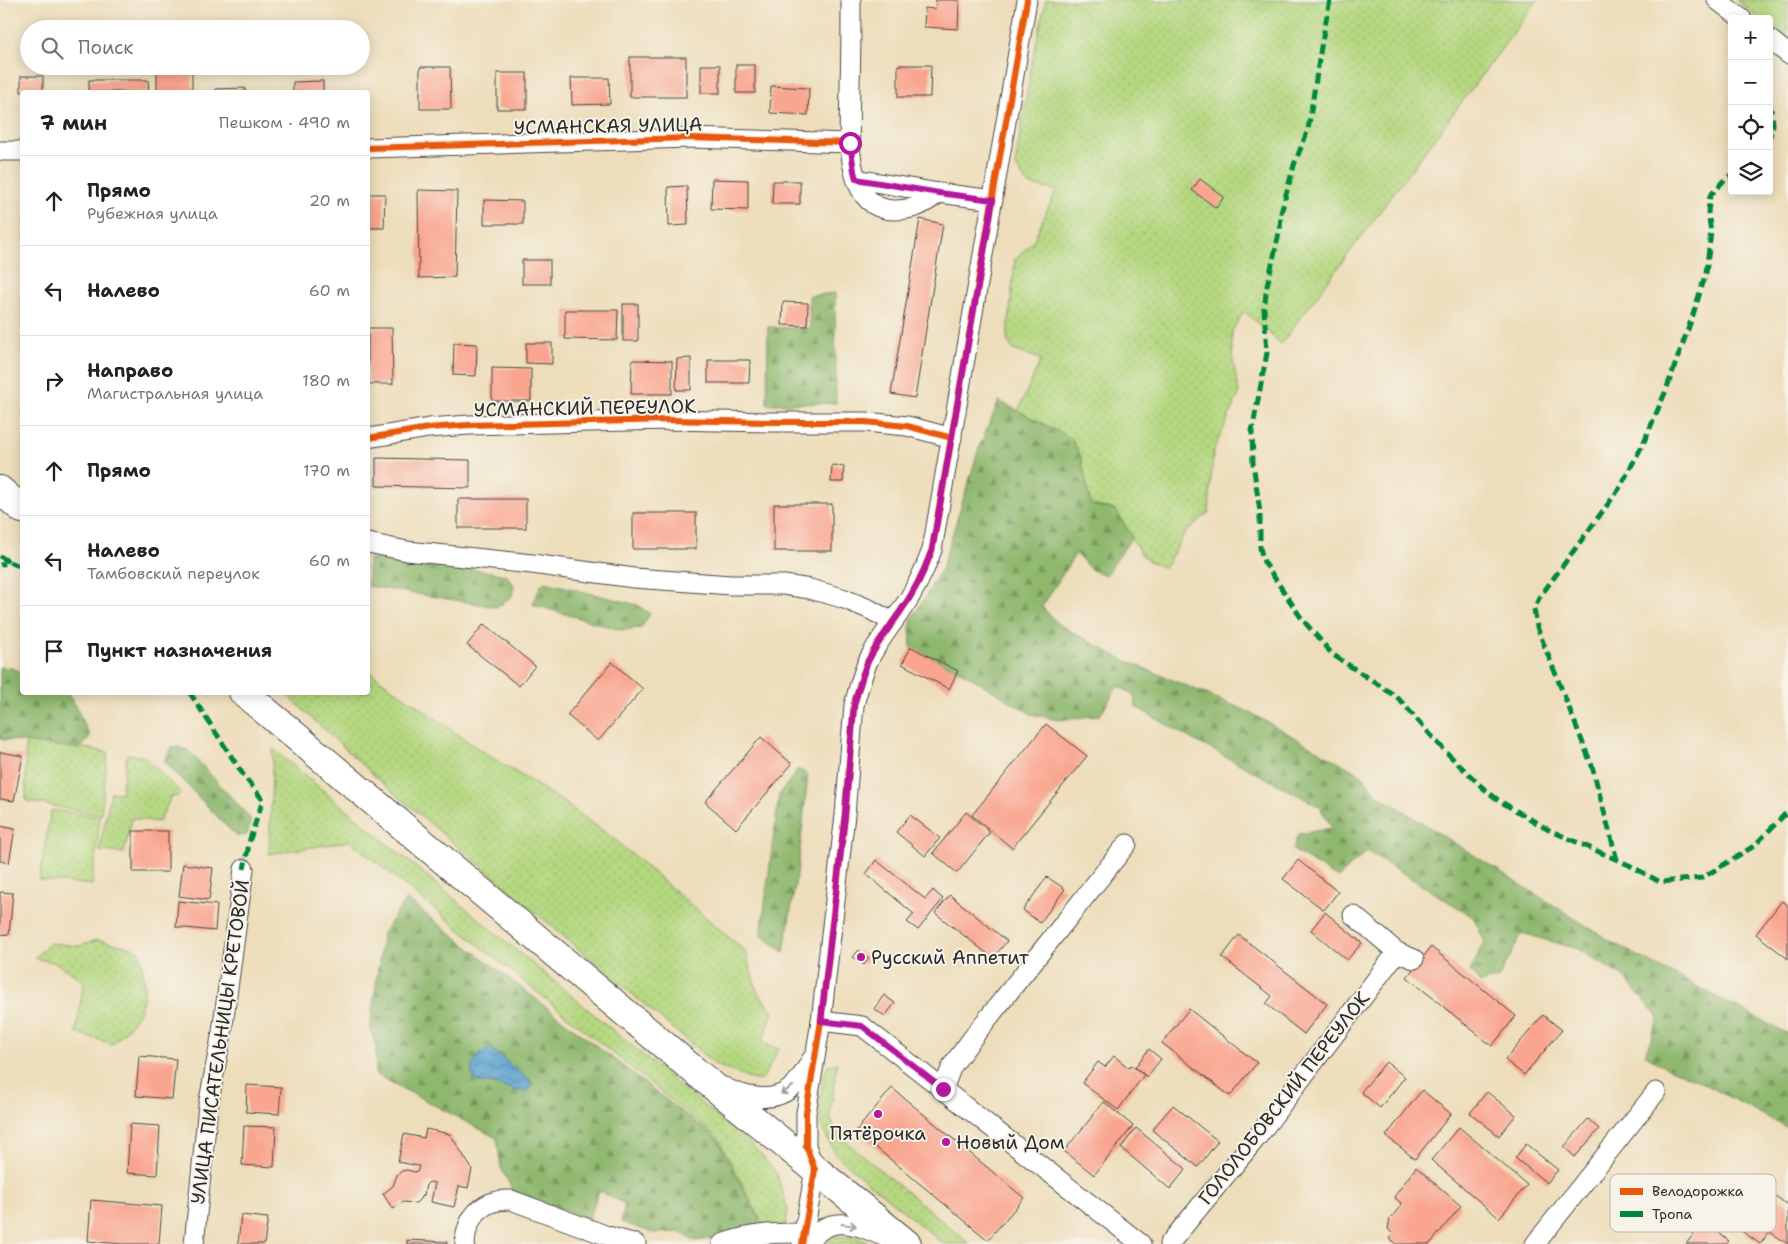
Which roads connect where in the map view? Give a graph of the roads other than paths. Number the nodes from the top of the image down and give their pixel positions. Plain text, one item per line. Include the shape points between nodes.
1 (851, 0) edge
2 (1027, 0) edge
3 (1717, 0) edge
4 (1737, 15) edge
5 (1773, 42) edge
6 (1788, 54) edge
7 (850, 143) junction
8 (370, 148) edge
9 (0, 151) edge
10 (20, 151) edge
11 (856, 179) junction
12 (939, 193) junction
13 (993, 200) junction
14 (370, 438) edge
15 (952, 438) junction
16 (0, 490) edge
17 (20, 507) edge
18 (370, 542) edge
19 (892, 622) junction
20 (247, 695) edge
21 (1127, 844) dead end
22 (244, 869) dead end
23 (1354, 915) dead end
24 (821, 1021) junction
25 (816, 1052) junction
26 (696, 1072) junction
27 (943, 1089) junction
28 (1656, 1092) dead end
29 (815, 1170) junction
30 (805, 1240) edge
31 (194, 1244) edge
32 (465, 1244) edge
33 (636, 1244) edge
34 (722, 1244) edge
35 (900, 1244) edge
36 (907, 1244) edge
37 (1141, 1244) edge
38 (1169, 1244) edge
39 (1535, 1244) edge

1 - 7 street
2 - 13 street
3 - 4 street
5 - 6 street
7 - 8 street, УСМАНСКАЯ УЛИЦА via 690,138
7 - 11 street
9 - 10 street
11 - 12 street
11 - 12 street via 866,198 881,208 900,210 922,205
12 - 13 street
13 - 15 street
14 - 15 street, УСМАНСКИЙ ПЕРЕУЛОК via 469,425 667,420 866,422 908,426
15 - 19 street via 932,550 920,581
16 - 17 highway
18 - 19 street via 407,551 634,578 784,585 842,598
19 - 24 street via 868,661 854,705
20 - 26 highway
21 - 27 street via 977,1032 952,1066
22 - 31 street, УЛИЦА ПИСАТЕЛЬНИЦЫ КРЕТОВОЙ via 222,1032 208,1106
23 - 38 street, ГОЛОЛОБОВСКИЙ ПЕРЕУЛОК via 1406,955
24 - 25 street
24 - 27 street via 862,1026
25 -> 26 street via 795,1084 775,1096 742,1095
25 - 29 street via 805,1130 806,1146
26 - 29 highway
27 - 37 street
28 - 39 street
29 - 30 street
29 - 36 highway
30 - 34 street via 776,1233 741,1237
30 -> 35 street via 826,1226 843,1223 864,1228
32 - 33 street via 465,1234 472,1218 482,1207 497,1199 511,1200

